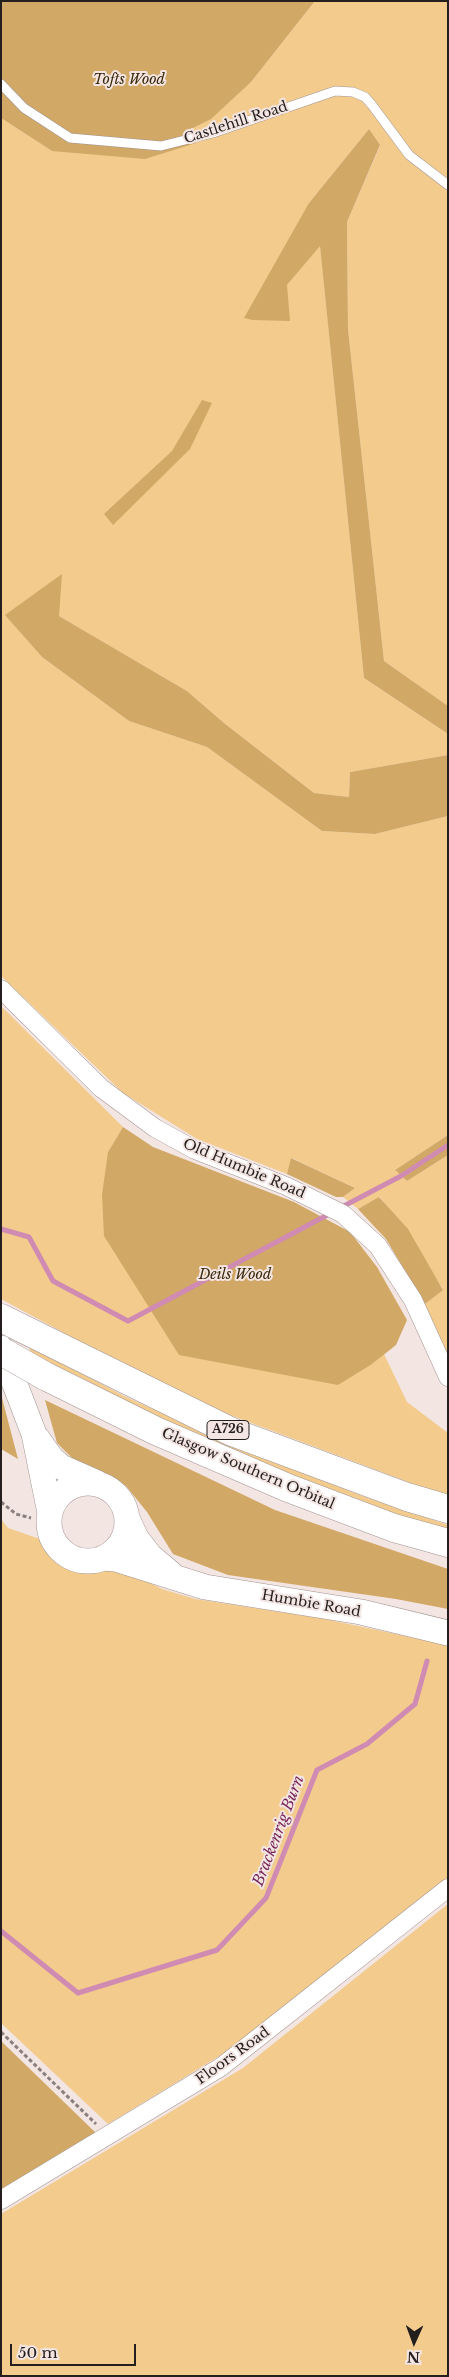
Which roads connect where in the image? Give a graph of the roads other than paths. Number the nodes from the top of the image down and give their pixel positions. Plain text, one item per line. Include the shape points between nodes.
1 (1, 84) edge
2 (448, 185) edge
3 (1, 989) edge
4 (10, 1323) edge
5 (1, 1350) edge
6 (448, 1377) edge
7 (34, 1434) junction
8 (99, 1485) junction
9 (448, 1509) edge
10 (49, 1516) junction
11 (127, 1518) junction
12 (448, 1543) edge
13 (103, 1558) junction
14 (174, 1576) junction
15 (448, 1633) edge
16 (448, 1888) edge
17 (1, 2200) edge

1 - 2 lane, Castlehill Road via 24,108 70,138 161,146 213,134 335,90 353,92 365,97 410,155
3 - 6 street, Old Humbie Road via 101,1088 155,1128 195,1150 286,1186 343,1214 378,1246 413,1300
4 - 9 highway, Glasgow Southern Orbital / A726 via 232,1432
5 - 7 street
5 - 12 highway, Glasgow Southern Orbital / A726, bridge via 45,1376 156,1431 288,1488 394,1528
7 - 8 street via 61,1467
7 - 10 street
8 - 10 street via 79,1484 67,1489 55,1501
8 - 11 street via 118,1497
10 - 13 street via 53,1540 63,1552 90,1561
11 - 13 street via 122,1541
11 - 14 street, Humbie Road via 136,1538 150,1556
13 - 14 street, Humbie Road
14 - 15 street, Humbie Road via 205,1587 361,1612
16 - 17 street, Floors Road via 221,2067

